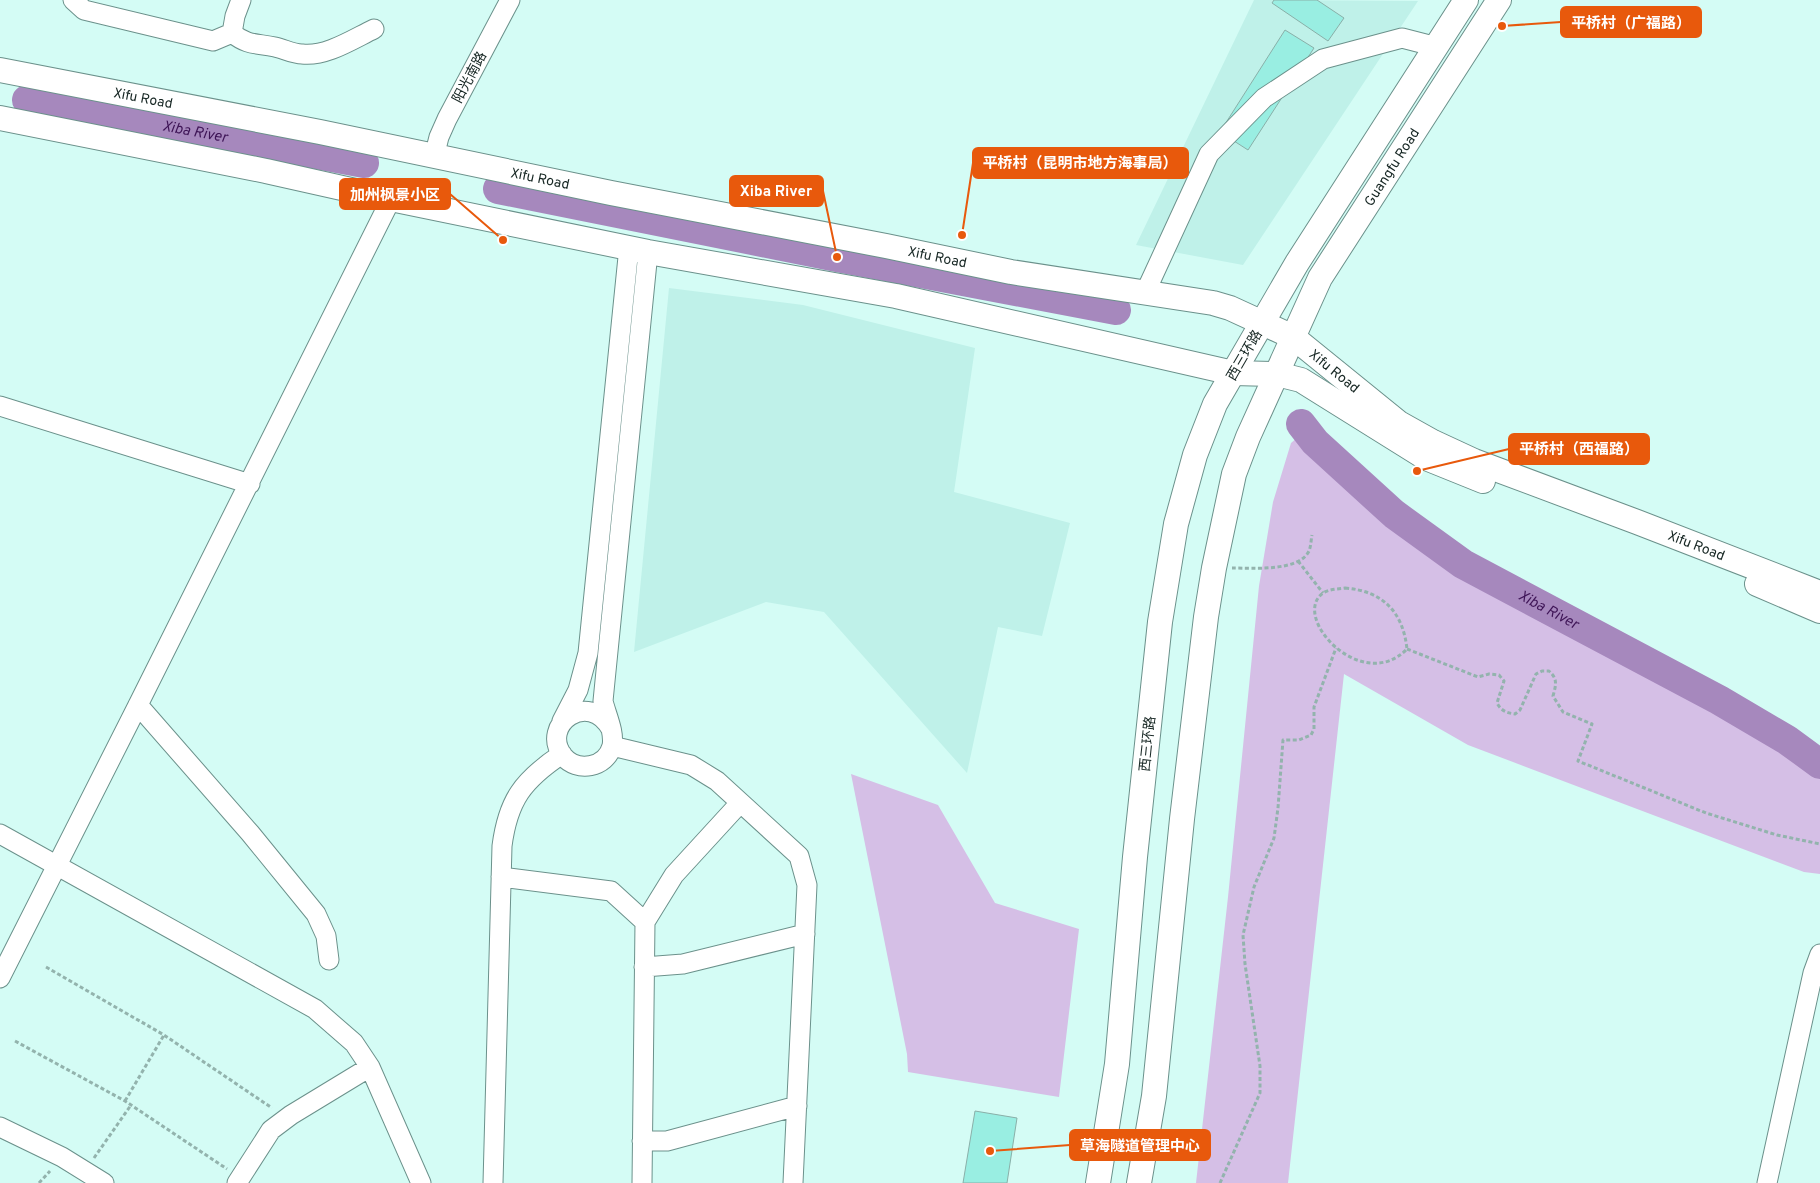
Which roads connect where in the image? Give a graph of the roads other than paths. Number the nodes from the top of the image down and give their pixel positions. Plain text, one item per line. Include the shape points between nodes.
1 (73, 0) edge
2 (241, 0) edge
3 (510, 0) edge
4 (1466, 0) edge
5 (1499, 0) edge
6 (374, 29) dead end
7 (232, 33) junction
8 (1437, 47) junction
9 (0, 70) edge
10 (0, 118) edge
11 (434, 157) junction
12 (391, 199) junction
13 (639, 250) junction
14 (1289, 278) junction
15 (1145, 293) junction
16 (1230, 308) junction
17 (1262, 323) junction
18 (1294, 337) junction
19 (1233, 373) junction
20 (1277, 374) junction
21 (0, 406) edge
22 (250, 484) junction
23 (1820, 593) edge
24 (1820, 611) edge
25 (138, 705) junction
26 (561, 725) junction
27 (611, 738) junction
28 (562, 754) junction
29 (740, 802) junction
30 (0, 834) edge
31 (58, 865) junction
32 (501, 877) junction
33 (645, 922) junction
34 (805, 934) junction
35 (1820, 954) edge
36 (329, 960) dead end
37 (644, 967) junction
38 (0, 978) edge
39 (370, 1067) junction
40 (797, 1106) junction
41 (0, 1127) edge
42 (642, 1141) junction
43 (238, 1180) edge
44 (104, 1183) edge
45 (421, 1183) edge
46 (493, 1183) edge
47 (642, 1183) edge
48 (793, 1183) edge
49 (1098, 1183) edge
50 (1139, 1183) edge
51 (1767, 1183) edge

1 - 7 street via 84,10 213,41
2 - 7 street
3 - 11 street, 阳光南路 via 447,119
4 - 8 main road, Guangfu Road
5 - 18 main road, Guangfu Road via 1320,278
6 - 7 street via 315,54 243,42
8 - 14 main road, Guangfu Road
8 - 15 street via 1402,38 1322,60 1264,98 1209,154
9 - 11 main road, Xifu Road
10 - 12 main road, Xifu Road
11 - 15 main road, Xifu Road via 1011,272
12 - 13 main road, Xifu Road
12 - 22 street
13 - 19 main road, Xifu Road via 896,296
13 - 26 street via 588,653 578,690
13 - 27 street via 603,701
14 - 16 main road via 1261,298
14 - 17 main road, Guangfu Road
15 - 16 main road, Xifu Road
16 - 17 main road, Xifu Road
17 - 18 main road, Xifu Road
17 - 19 main road, 西三环路
18 - 20 main road, Guangfu Road
18 - 23 main road, Xifu Road via 1399,423 1433,442 1474,461
19 - 20 main road, Xifu Road
19 - 49 main road, 西三环路 via 1215,404 1202,438 1176,524 1160,622 1134,857 1117,1064
20 - 24 main road, Xifu Road via 1301,380 1436,463 1770,589
20 - 50 main road via 1234,474 1214,568 1182,819 1154,1096
21 - 22 street
22 - 25 street
25 - 31 street
25 - 36 street via 316,914 326,936
26 - 27 street via 572,714 587,711 602,717
26 - 28 street via 557,740
27 - 28 street via 604,760 588,766 573,764
27 - 29 street via 691,765 717,781
28 - 32 street via 545,765 514,801 505,823
29 - 33 street via 674,875
29 - 34 street via 798,856 807,885
30 - 31 street
31 - 38 street
31 - 39 street via 315,1009 354,1043
32 - 33 street via 611,891
32 - 46 street
33 - 37 street
34 - 37 street via 683,964
34 - 40 street
35 - 51 street via 1813,973
37 - 42 street
39 - 43 street via 271,1130
39 - 45 street
40 - 42 street via 667,1141
40 - 48 street
41 - 44 street via 62,1157
42 - 47 street

